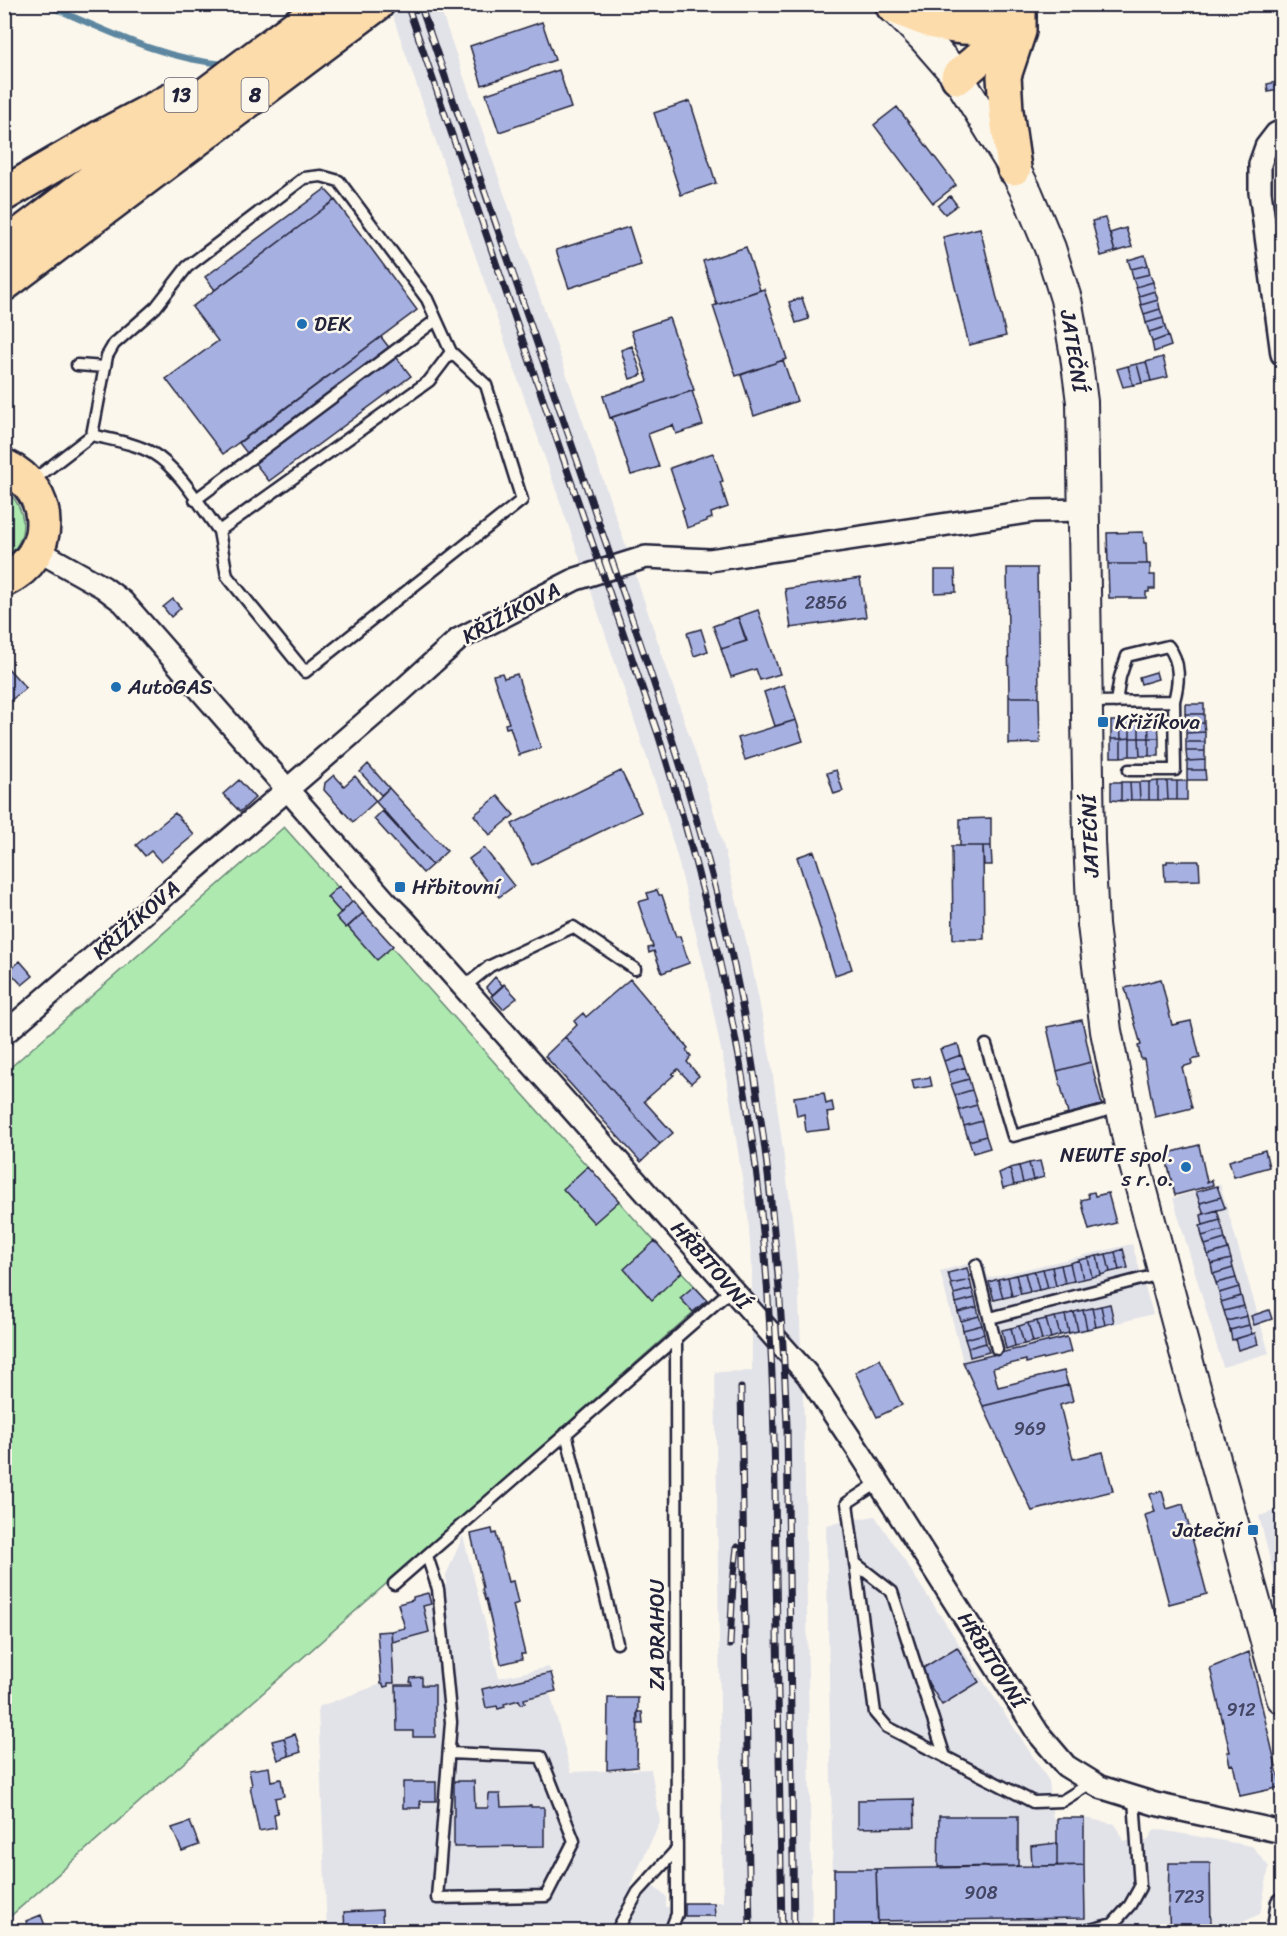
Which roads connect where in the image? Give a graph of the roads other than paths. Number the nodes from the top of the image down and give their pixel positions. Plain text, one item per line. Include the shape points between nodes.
1 (326, 4) edge
2 (377, 4) edge
3 (891, 5) edge
4 (1020, 7) edge
5 (259, 54) joint
6 (958, 77) junction
7 (1282, 131) edge
8 (118, 161) junction
9 (1014, 168) junction
10 (4, 194) edge
11 (4, 247) edge
12 (4, 284) edge
13 (436, 320) junction
14 (451, 352) junction
15 (1282, 354) edge
16 (106, 361) junction
17 (77, 365) dead end
18 (92, 435) junction
19 (17, 475) edge
20 (195, 500) junction
21 (1084, 510) junction
22 (219, 531) junction
23 (37, 550) junction
24 (4, 579) edge
25 (1174, 701) junction
26 (1087, 702) junction
27 (1116, 702) junction
28 (1129, 770) dead end
29 (287, 789) junction
30 (635, 969) dead end
31 (464, 987) junction
32 (4, 1034) edge
33 (986, 1045) dead end
34 (1122, 1106) junction
35 (976, 1265) dead end
36 (1164, 1273) junction
37 (732, 1289) junction
38 (990, 1318) junction
39 (676, 1337) junction
40 (997, 1349) dead end
41 (566, 1433) junction
42 (879, 1482) junction
43 (427, 1556) junction
44 (855, 1563) junction
45 (394, 1584) dead end
46 (617, 1643) dead end
47 (1282, 1698) edge
48 (449, 1753) junction
49 (945, 1757) junction
50 (1091, 1783) junction
51 (1134, 1799) junction
52 (1282, 1832) edge
53 (677, 1849) junction
54 (1282, 1904) edge
55 (616, 1932) edge
56 (670, 1932) edge
57 (1070, 1932) edge
58 (1278, 1932) edge

1 - 5 main road, 8
2 - 8 main road, 8
3 - 4 main road via 930,22 959,27 990,25
3 - 6 main road, JATEČNÍ
4 - 6 main road via 1011,25
4 - 9 main road via 1019,31 1004,76
5 - 8 main road, 13
6 - 9 main road, JATEČNÍ
7 - 15 street via 1266,147 1260,164 1260,192
8 - 10 main road, 13
8 - 11 main road, 8
8 - 12 main road, 8
9 - 21 main road, JATEČNÍ via 1050,248 1066,299 1082,402
13 - 14 lane
13 - 16 lane via 427,299 339,181 321,176 304,178 187,267 156,307 114,345
13 - 20 lane
14 - 22 lane via 429,381
14 - 22 lane via 486,385 522,500 305,672 227,576
16 - 17 lane
16 - 18 lane
18 - 19 lane
18 - 20 lane via 153,453 171,466
19 - 23 main road via 39,500 43,529
20 - 22 lane
21 - 26 main road, JATEČNÍ
21 - 29 street, KŘIŽÍKOVA via 1034,511 710,560 646,557 576,579 459,639
23 - 24 main road via 24,567
23 - 29 street, HŘBITOVNÍ via 123,602
25 - 27 lane
25 - 27 lane via 1178,674 1175,654 1168,646 1127,656
25 - 28 lane via 1175,770
26 - 27 lane
26 - 34 main road, JATEČNÍ via 1094,925 1106,1032
29 - 31 street, HŘBITOVNÍ
29 - 32 street, KŘIŽÍKOVA
30 - 31 lane via 573,927 490,966
31 - 37 street, HŘBITOVNÍ
33 - 34 lane via 1013,1136
34 - 36 main road, JATEČNÍ
35 - 38 lane
36 - 38 lane
36 - 47 main road, JATEČNÍ
37 - 39 lane
37 - 42 street, HŘBITOVNÍ via 812,1380
38 - 40 lane
39 - 41 lane
39 - 53 lane, ZA DRAHOU
41 - 43 lane
41 - 46 lane
42 - 44 lane via 847,1503
42 - 50 street, HŘBITOVNÍ via 1038,1733 1066,1766
43 - 45 lane
43 - 48 lane via 438,1589 451,1722
44 - 49 lane via 891,1592
44 - 49 lane via 876,1713 887,1727
48 - 48 lane via 437,1898 546,1896 574,1841 541,1757
49 - 50 lane via 1033,1802 1062,1801
50 - 51 street, HŘBITOVNÍ
51 - 52 street, HŘBITOVNÍ
51 - 57 lane via 1140,1887 1113,1924
53 - 55 lane via 638,1892
53 - 56 lane, ZA DRAHOU via 676,1914
54 - 58 street

